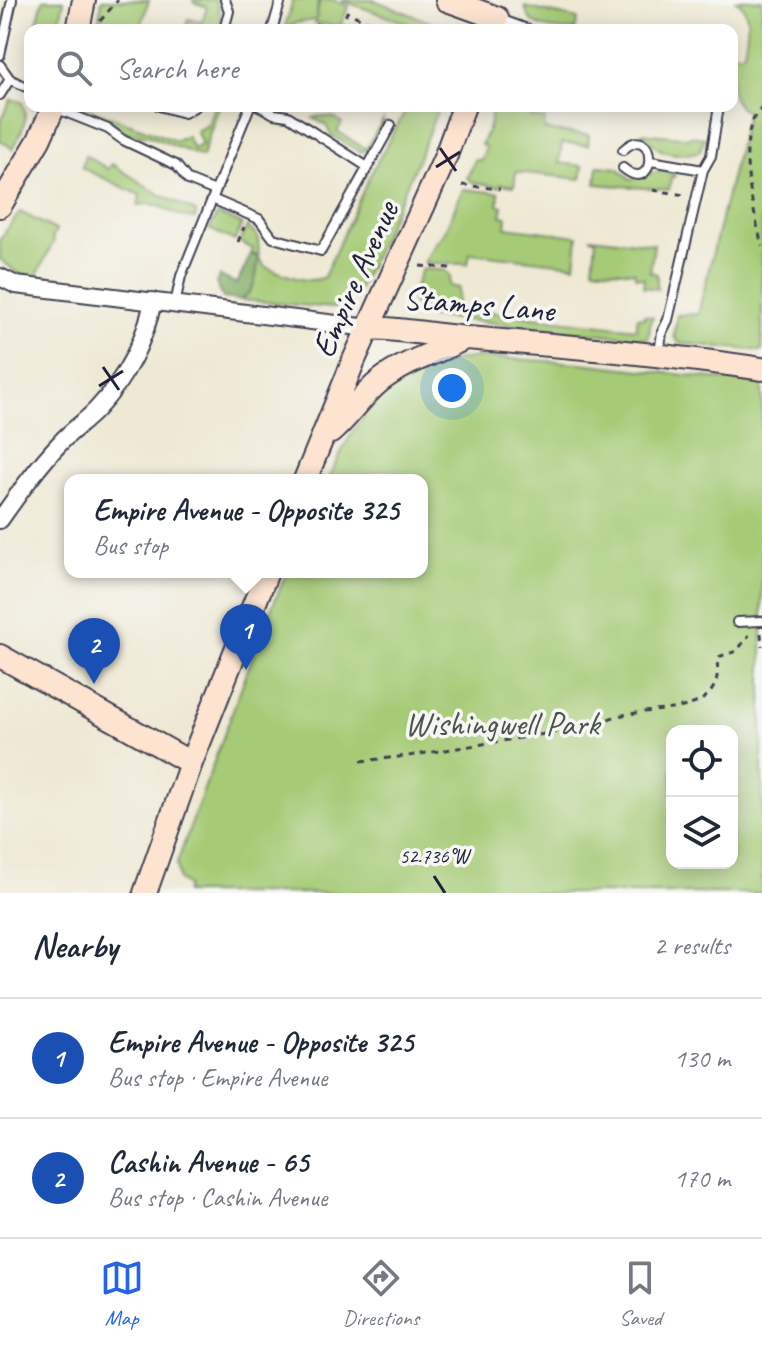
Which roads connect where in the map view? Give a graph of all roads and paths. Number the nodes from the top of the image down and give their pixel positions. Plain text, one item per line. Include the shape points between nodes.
1 (12, 0) edge
2 (84, 0) edge
3 (118, 0) edge
4 (225, 0) edge
5 (281, 0) edge
6 (447, 0) edge
7 (498, 16) edge
8 (79, 24) edge
9 (99, 24) edge
10 (226, 24) edge
11 (274, 24) edge
12 (346, 24) edge
13 (373, 24) edge
14 (0, 55) edge
15 (0, 65) edge
16 (10, 79) junction
17 (24, 86) edge
18 (0, 95) edge
19 (762, 106) edge
20 (51, 112) edge
21 (68, 112) edge
22 (248, 112) edge
23 (270, 112) edge
24 (462, 112) edge
25 (718, 112) edge
26 (391, 125) dead end
27 (623, 150) dead end
28 (651, 161) junction
29 (366, 166) junction
30 (623, 168) dead end
31 (703, 170) junction
32 (462, 185) dead end
33 (500, 189) dead end
34 (653, 190) dead end
35 (214, 195) junction
36 (697, 197) junction
37 (0, 206) edge
38 (762, 246) edge
39 (420, 266) dead end
40 (451, 268) dead end
41 (0, 277) edge
42 (153, 301) junction
43 (175, 304) junction
44 (369, 328) junction
45 (465, 338) junction
46 (659, 354) junction
47 (762, 369) edge
48 (323, 439) junction
49 (308, 474) edge
50 (0, 520) edge
51 (265, 578) edge
52 (761, 621) edge
53 (737, 622) dead end
54 (0, 656) edge
55 (361, 761) dead end
56 (191, 763) junction
57 (149, 890) edge

1 - 14 lane
2 - 8 main road
3 - 9 path
4 - 10 lane
5 - 11 lane
6 - 7 main road
12 - 13 path via 347,12
15 - 16 lane
16 - 17 lane
16 - 18 lane
19 - 38 path via 750,130 748,160 750,202
20 - 37 main road
21 - 35 lane via 176,165 188,180
22 - 35 lane
23 - 29 lane via 288,116
24 - 44 main road, Empire Avenue
25 - 31 lane via 711,156
26 - 29 lane
27 - 28 lane via 642,144
28 - 30 lane via 642,173
28 - 31 lane
29 - 35 lane via 321,251 273,238 259,219
31 - 36 lane
32 - 33 path
34 - 36 path
35 - 43 lane
36 - 46 lane
39 - 40 path
41 - 42 street, Stamps Lane via 16,285
42 - 43 street, Stamps Lane
42 - 50 street via 140,346 116,386 42,464
43 - 44 street, Stamps Lane
44 - 45 main road, Stamps Lane
44 - 48 main road, Empire Avenue
45 - 46 main road, Stamps Lane
45 - 48 main road via 380,381
46 - 47 main road, Stamps Lane
48 - 49 main road, Empire Avenue
51 - 56 main road
52 - 53 lane
52 - 55 path via 737,651 717,660 716,687 701,700 595,726
54 - 56 main road
56 - 57 main road

